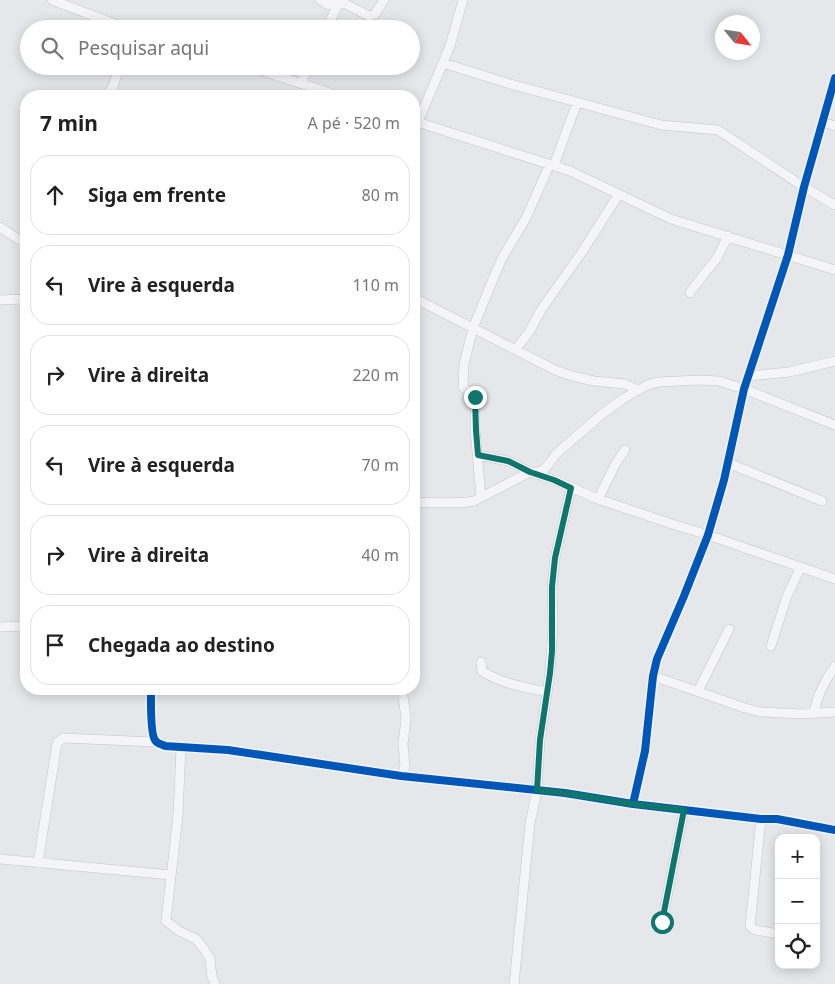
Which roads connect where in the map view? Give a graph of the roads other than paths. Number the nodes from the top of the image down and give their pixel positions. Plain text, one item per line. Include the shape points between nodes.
1 (52, 0) edge
2 (320, 0) edge
3 (384, 0) edge
4 (463, 0) edge
5 (340, 1) edge
6 (74, 4) edge
7 (109, 20) edge
8 (330, 20) edge
9 (444, 63) junction
10 (117, 75) edge
11 (276, 75) edge
12 (305, 75) edge
13 (835, 78) edge
14 (301, 83) junction
15 (111, 90) edge
16 (320, 90) edge
17 (577, 103) junction
18 (420, 112) edge
19 (822, 122) junction
20 (420, 124) edge
21 (835, 126) edge
22 (552, 165) junction
23 (804, 187) junction
24 (619, 194) junction
25 (835, 205) edge
26 (0, 226) edge
27 (728, 236) junction
28 (20, 240) edge
29 (788, 255) junction
30 (835, 270) edge
31 (690, 293) dead end
32 (20, 299) edge
33 (0, 300) edge
34 (420, 301) edge
35 (473, 328) junction
36 (516, 349) junction
37 (835, 361) edge
38 (748, 376) junction
39 (744, 389) junction
40 (638, 390) junction
41 (835, 425) edge
42 (625, 450) dead end
43 (478, 455) junction
44 (728, 463) junction
45 (549, 464) junction
46 (530, 472) junction
47 (554, 480) junction
48 (571, 488) junction
49 (481, 497) junction
50 (598, 499) junction
51 (822, 501) dead end
52 (420, 503) edge
53 (708, 535) junction
54 (800, 567) junction
55 (835, 579) edge
56 (20, 626) edge
57 (0, 627) edge
58 (729, 629) dead end
59 (771, 646) dead end
60 (481, 662) dead end
61 (835, 666) edge
62 (653, 676) junction
63 (698, 691) junction
64 (547, 692) junction
65 (151, 695) edge
66 (403, 695) edge
67 (835, 712) edge
68 (814, 713) junction
69 (156, 742) junction
70 (181, 747) junction
71 (405, 766) junction
72 (401, 776) junction
73 (414, 777) junction
74 (537, 790) junction
75 (633, 804) junction
76 (684, 810) junction
77 (761, 819) junction
78 (835, 830) edge
79 (0, 859) edge
80 (38, 862) junction
81 (171, 875) junction
82 (662, 922) dead end
83 (775, 933) edge
84 (215, 984) edge
85 (514, 984) edge

1 - 6 street
2 - 5 street via 328,5
3 - 5 street via 376,14 369,16
4 - 9 street
5 - 8 street
6 - 7 street
9 - 17 street
9 - 18 street
10 - 15 street
11 - 14 street
12 - 14 street
13 - 19 street
14 - 16 street
17 - 22 street
17 - 23 street via 662,125 718,130
19 - 21 street
19 - 23 street
20 - 22 street
22 - 24 street
22 - 35 street via 501,260
23 - 25 street
23 - 29 street
24 - 27 street via 671,219
24 - 36 street
26 - 28 street
27 - 29 street
27 - 31 street via 717,258
29 - 30 street
29 - 38 street
32 - 33 street
34 - 35 street
35 - 36 street
35 - 43 street via 464,364 463,387 475,397
36 - 40 street via 555,370 625,384
37 - 38 street via 789,372
38 - 39 street
39 - 40 street via 719,381 699,380 659,382
39 - 41 street
39 - 44 street
40 - 45 street via 602,414
42 - 50 street
43 - 46 street via 508,461
43 - 49 street
44 - 51 street
44 - 53 street
45 - 46 street via 540,471
45 - 47 street
46 - 47 street
46 - 49 street
47 - 48 street
48 - 50 street
48 - 64 street via 555,558 552,651
49 - 52 street via 465,503
50 - 53 street
53 - 54 street
53 - 62 street
54 - 55 street
54 - 59 street
56 - 57 street
58 - 63 street
60 - 64 street via 482,671 490,676 509,684
61 - 68 street via 820,692
62 - 63 street
62 - 75 street via 645,751
63 - 68 street via 761,712
64 - 74 street
65 - 69 street
66 - 71 street
67 - 68 street
69 - 70 street
69 - 80 street via 62,738 57,743
70 - 72 street via 228,750
70 - 81 street
71 - 72 street
71 - 73 street
72 - 73 street
73 - 74 street
74 - 75 street
74 - 85 street via 530,823
75 - 76 street
76 - 77 street
76 - 82 street
77 - 78 street
77 - 83 street via 750,926 754,930
79 - 80 street
80 - 81 street
81 - 84 street via 166,921 196,939 204,949 210,959

